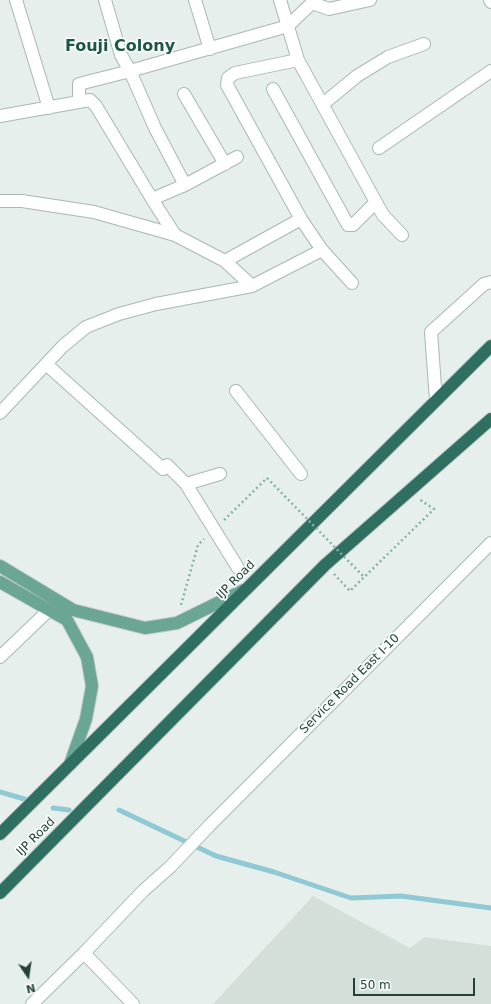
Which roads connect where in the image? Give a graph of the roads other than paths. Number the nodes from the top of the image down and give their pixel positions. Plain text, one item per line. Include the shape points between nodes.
1 (16, 0) edge
2 (105, 0) edge
3 (195, 0) edge
4 (280, 0) edge
5 (370, 0) edge
6 (312, 2) edge
7 (288, 26) junction
8 (424, 44) dead end
9 (210, 49) junction
10 (298, 60) junction
11 (130, 71) junction
12 (491, 71) edge
13 (273, 89) dead end
14 (184, 94) dead end
15 (79, 102) junction
16 (323, 104) junction
17 (49, 108) junction
18 (0, 116) edge
19 (379, 148) dead end
20 (237, 157) dead end
21 (225, 164) junction
22 (184, 185) junction
23 (152, 199) junction
24 (0, 202) edge
25 (376, 202) junction
26 (301, 218) junction
27 (175, 235) junction
28 (402, 235) dead end
29 (322, 250) junction
30 (225, 261) junction
31 (491, 282) edge
32 (352, 283) dead end
33 (252, 286) junction
34 (491, 346) edge
35 (46, 364) junction
36 (236, 391) dead end
37 (436, 400) junction
38 (0, 413) edge
39 (491, 419) edge
40 (220, 474) dead end
41 (301, 474) dead end
42 (186, 484) junction
43 (491, 542) edge
44 (0, 566) edge
45 (238, 568) dead end
46 (0, 582) edge
47 (247, 588) junction
48 (48, 610) junction
49 (0, 657) edge
50 (70, 764) junction
51 (0, 834) edge
52 (0, 893) edge
53 (84, 953) junction
54 (32, 1004) edge
55 (133, 1004) edge

1 - 17 street
2 - 11 street via 121,55
3 - 9 street
4 - 7 street
5 - 6 street via 329,9
6 - 7 street
7 - 9 street
7 - 10 street
8 - 16 street via 388,57 357,76
9 - 11 street
10 - 16 street
10 - 26 street via 235,73 228,78 227,85
11 - 15 street via 79,84
11 - 22 street
12 - 19 street
13 - 25 street via 348,225 353,225
14 - 21 street
15 - 17 street
15 - 23 street via 90,100 96,106
16 - 25 street
17 - 18 street
20 - 21 street
21 - 22 street
22 - 23 street
23 - 27 street
24 - 27 street via 22,201 94,212
25 - 28 street via 383,215
26 - 29 street
26 - 30 street
27 - 30 street
29 - 32 street
29 - 33 street
30 - 33 street
31 - 37 street via 484,284 431,332
33 - 35 street via 156,304 106,319 86,327
34 - 37 highway, IJP Road
35 - 38 street
35 - 42 street
36 - 41 street
37 - 47 highway, IJP Road
39 - 52 highway, IJP Road via 325,565
40 - 42 street
42 - 45 street
43 - 53 street, Service Road East I-10
44 - 47 main road via 73,610 145,628 177,623
46 - 48 main road
47 - 50 highway, IJP Road
48 - 49 street
48 - 50 main road via 67,620 87,657 92,686 86,719
50 - 51 highway, IJP Road
53 - 54 street, Service Road East I-10
53 - 55 street

